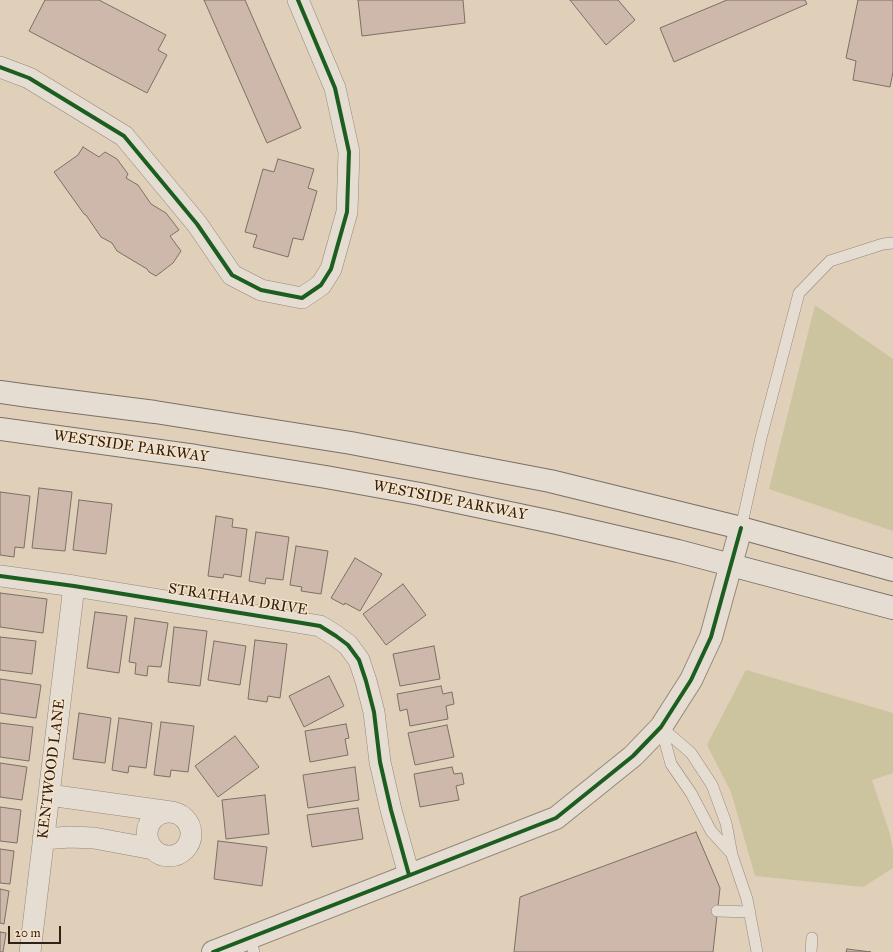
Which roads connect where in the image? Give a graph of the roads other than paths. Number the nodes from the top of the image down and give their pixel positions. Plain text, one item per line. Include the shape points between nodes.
1 (298, 0) edge
2 (0, 67) edge
3 (893, 243) edge
4 (0, 392) edge
5 (0, 429) edge
6 (741, 528) junction
7 (731, 565) junction
8 (893, 570) edge
9 (0, 576) edge
10 (74, 586) junction
11 (893, 608) edge
12 (662, 727) junction
13 (48, 795) junction
14 (171, 812) junction
15 (43, 838) junction
16 (153, 849) junction
17 (732, 855) junction
18 (410, 875) junction
19 (717, 911) dead end
20 (750, 912) junction
21 (812, 938) dead end
22 (252, 945) edge
23 (30, 952) edge
24 (214, 952) edge
25 (757, 952) edge
26 (811, 952) edge

1 - 2 street via 335,88 349,152 347,212 331,269 321,285 302,298 262,290 232,275 197,224 124,136 29,78
3 - 6 lane via 830,261 799,293 761,438
4 - 6 main road via 154,412 351,443 550,481
5 - 7 main road, WESTSIDE PARKWAY via 196,456 428,496 557,523
6 - 7 main road
6 - 8 main road
7 - 11 main road, WESTSIDE PARKWAY
7 - 12 main road via 710,637 691,680
9 - 10 street, STRATHAM DRIVE
10 - 13 street, KENTWOOD LANE
10 - 18 street, STRATHAM DRIVE via 320,626 348,645 359,660 366,681 374,712 380,762
12 - 17 lane via 671,764 691,793 711,831
12 - 17 lane via 692,753 712,785 726,823
12 - 18 main road via 633,756 556,818
13 - 14 street
13 - 15 street, KENTWOOD LANE
14 - 16 street via 161,814 152,820 148,840
14 - 16 street via 181,816 188,823 191,834 189,844 182,852 173,856 162,855
15 - 16 street via 94,838
15 - 23 street, KENTWOOD LANE
17 - 20 lane
18 - 22 main road
19 - 20 lane
20 - 25 lane
21 - 26 lane
22 - 24 main road

